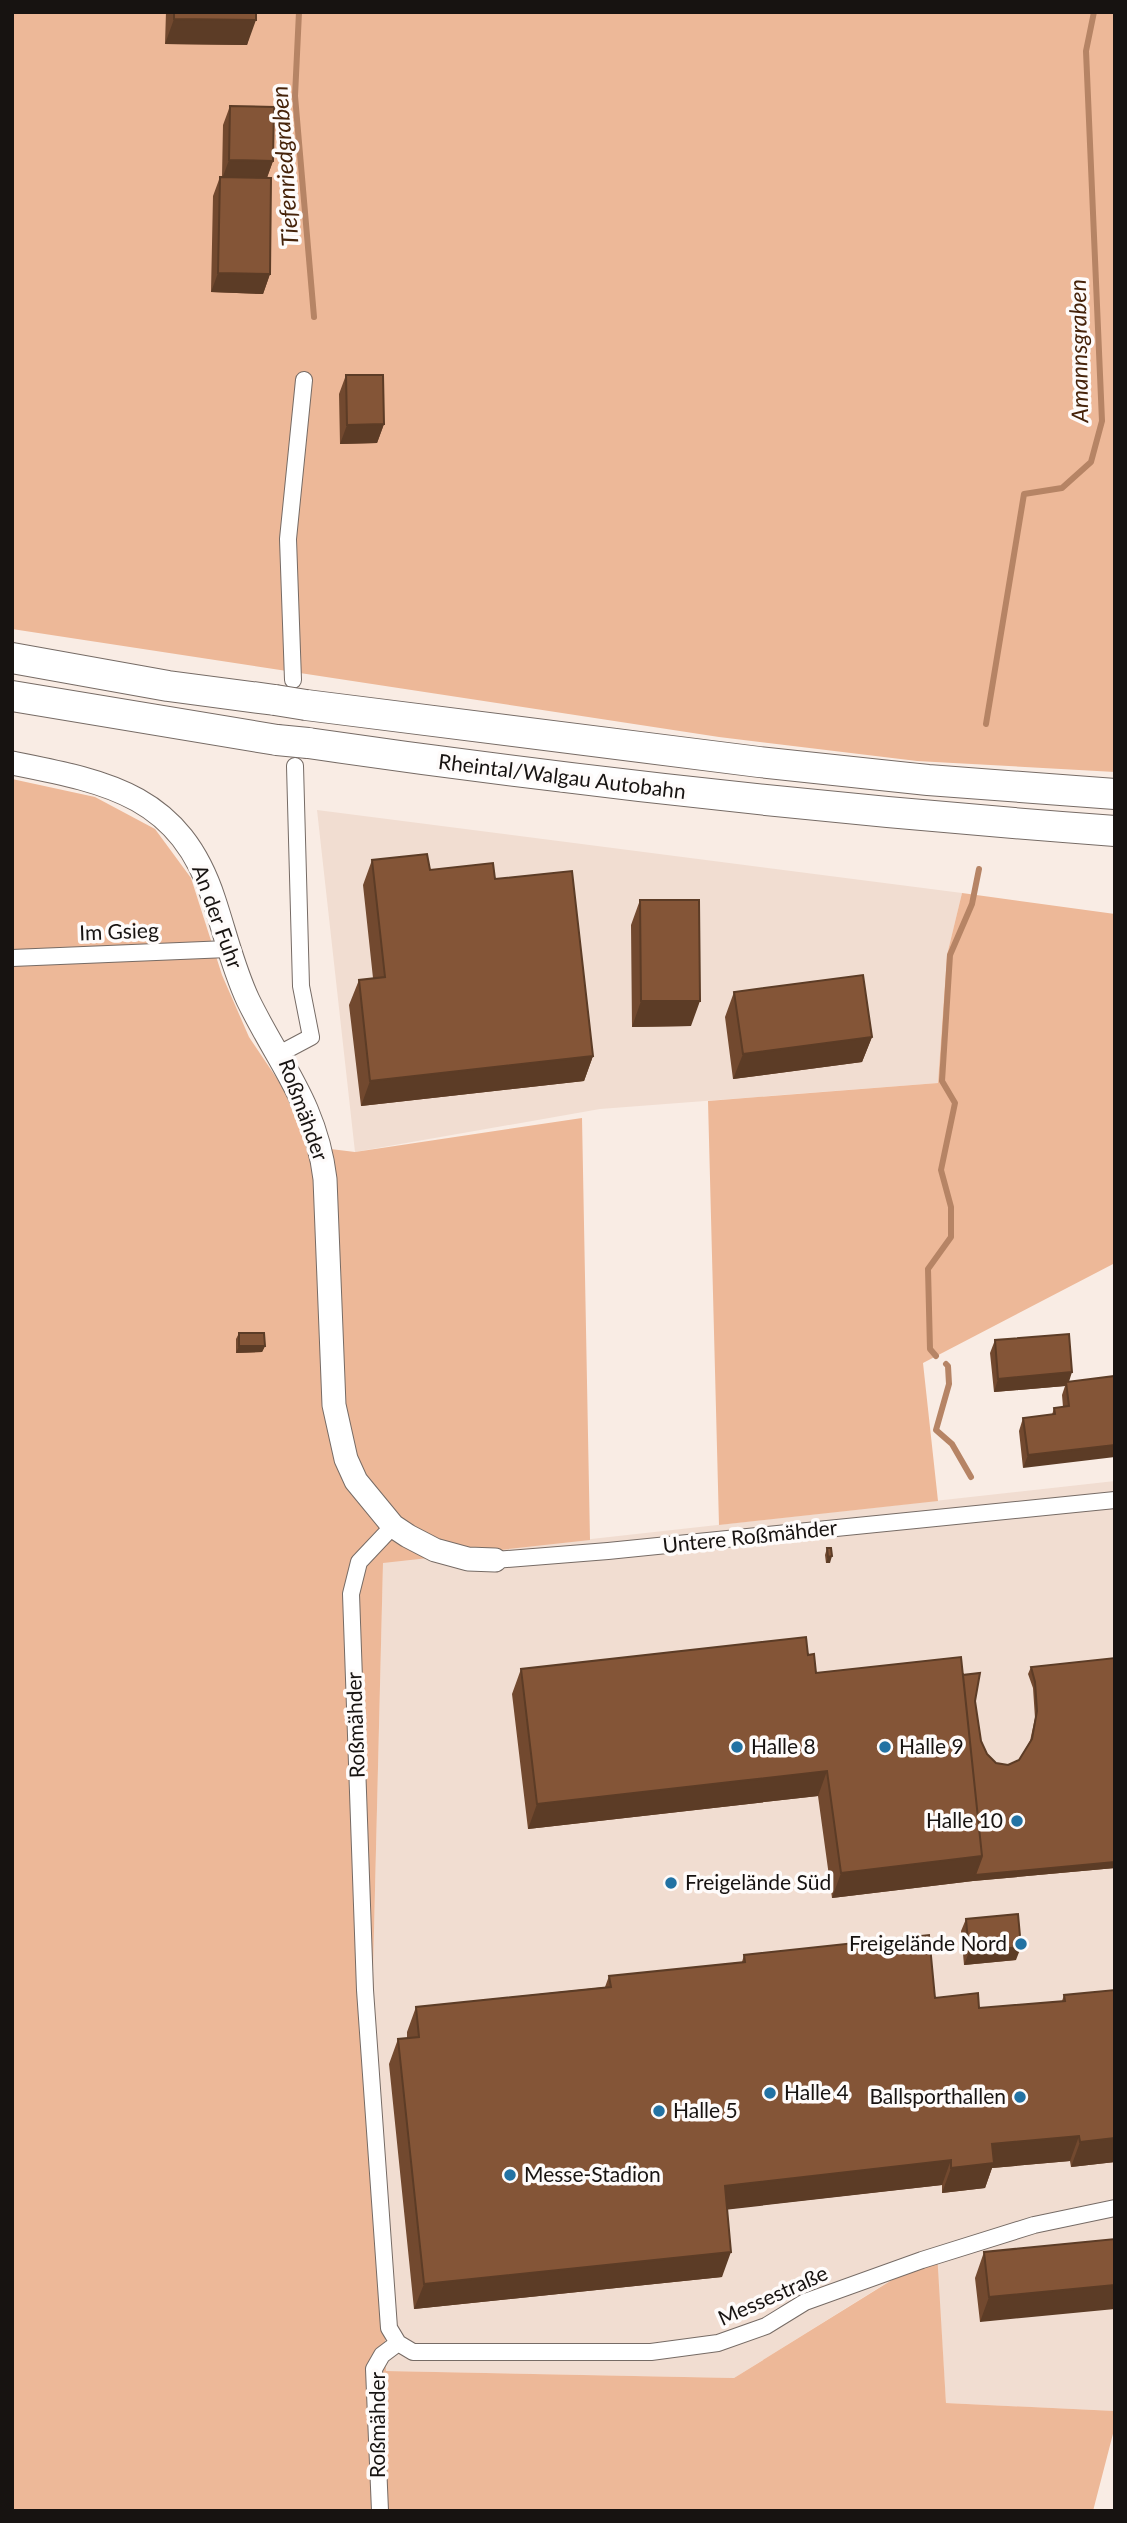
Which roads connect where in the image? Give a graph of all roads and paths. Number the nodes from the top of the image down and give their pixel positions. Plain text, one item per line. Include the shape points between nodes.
1 (304, 380) dead end
2 (12, 659) edge
3 (291, 695) junction
4 (12, 696) edge
5 (301, 755) junction
6 (12, 763) edge
7 (1115, 794) edge
8 (1115, 831) edge
9 (228, 949) junction
10 (12, 958) edge
11 (279, 1054) junction
12 (1115, 1500) edge
13 (393, 1526) junction
14 (495, 1560) joint
15 (1115, 2208) edge
16 (398, 2343) junction
17 (380, 2511) edge

1 - 3 street via 288,539
2 - 3 highway, Rheintal/Walgau Autobahn via 168,686
3 - 7 highway, Rheintal/Walgau Autobahn via 759,762
4 - 5 highway, Rheintal/Walgau Autobahn, bridge via 277,740
5 - 8 highway, Rheintal/Walgau Autobahn via 452,764 919,816
5 - 11 street, Roßmähder via 301,986 312,1037
6 - 9 main road, An der Fuhr via 117,789 170,823 200,865
9 - 10 street, Im Gsieg
9 - 11 main road, An der Fuhr via 248,1000
11 - 13 main road, Roßmähder via 322,1151 334,1405 346,1460
12 - 14 street, Untere Roßmähder
13 - 14 main road, Untere Roßmähder via 435,1550
13 - 16 street, Roßmähder via 359,1562 351,1594 365,1990 389,2328
15 - 16 street, Messestraße via 1034,2225 922,2260 806,2302 766,2326 718,2343 651,2352 413,2352
16 - 17 street, Roßmähder via 382,2355 374,2369

